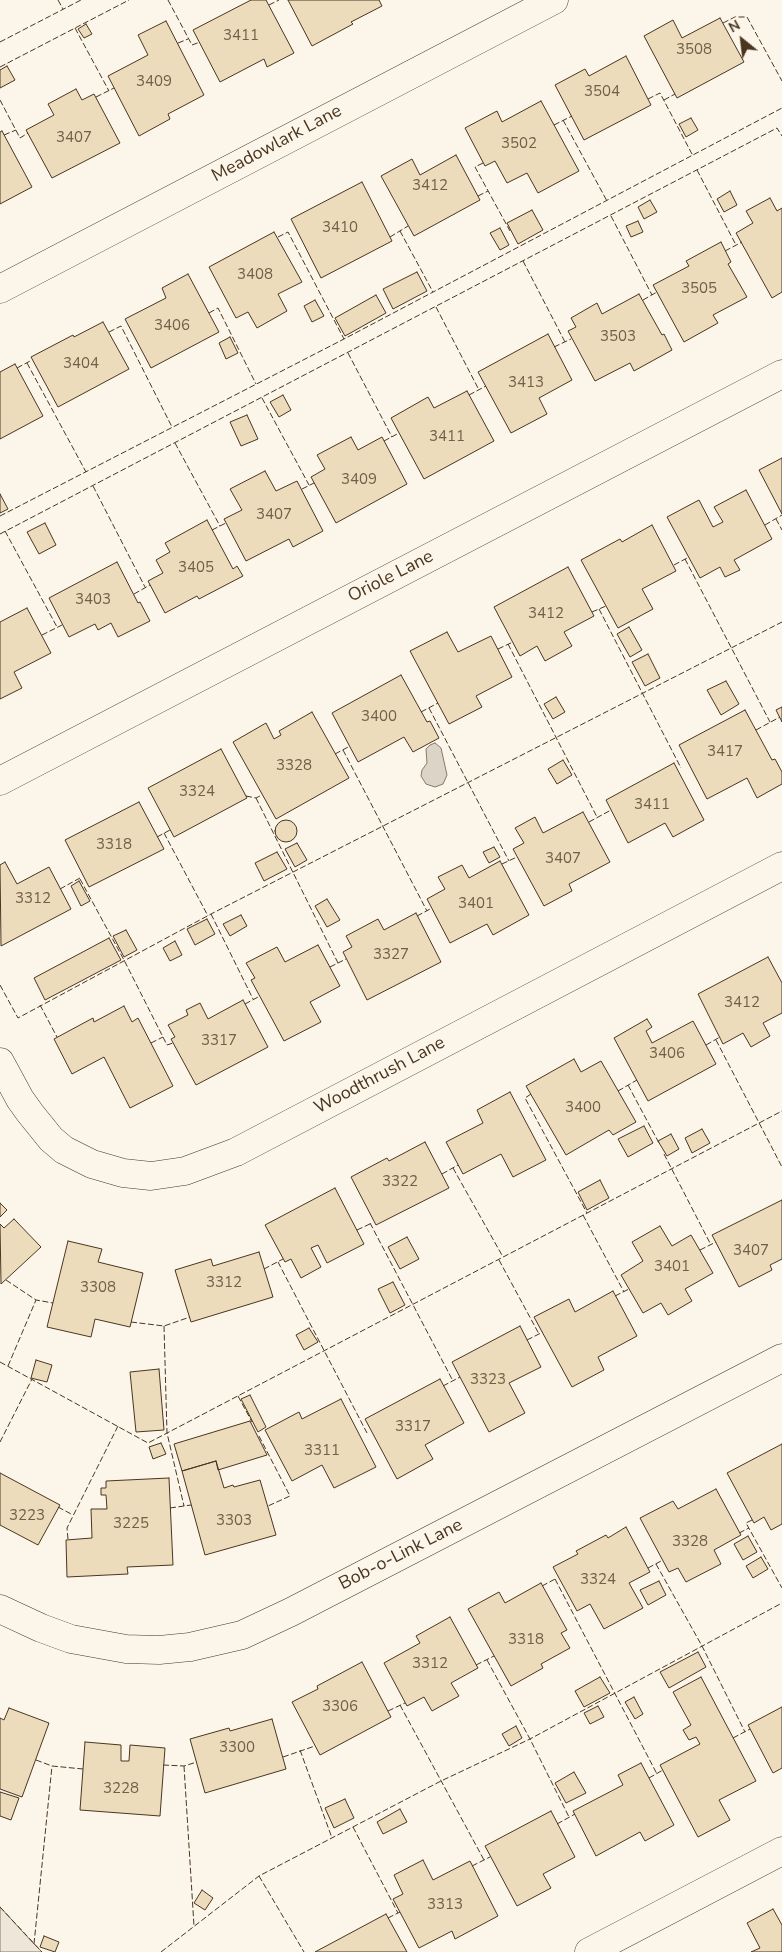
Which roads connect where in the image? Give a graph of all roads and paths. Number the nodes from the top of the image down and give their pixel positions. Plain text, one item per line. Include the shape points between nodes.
1 (554, 0) edge
2 (0, 288) edge
3 (782, 374) edge
4 (0, 781) edge
5 (782, 866) edge
6 (0, 1062) edge
7 (782, 1358) edge
8 (0, 1609) edge
9 (782, 1851) edge
10 (589, 1952) edge

1 - 2 street, Meadowlark Lane
3 - 4 street, Oriole Lane
5 - 6 street, Woodthrush Lane via 236,1152 185,1171 151,1176 123,1173 92,1164 64,1150 30,1113
7 - 8 street, Bob-o-Link Lane via 242,1635 190,1647 126,1649 71,1639
9 - 10 street

